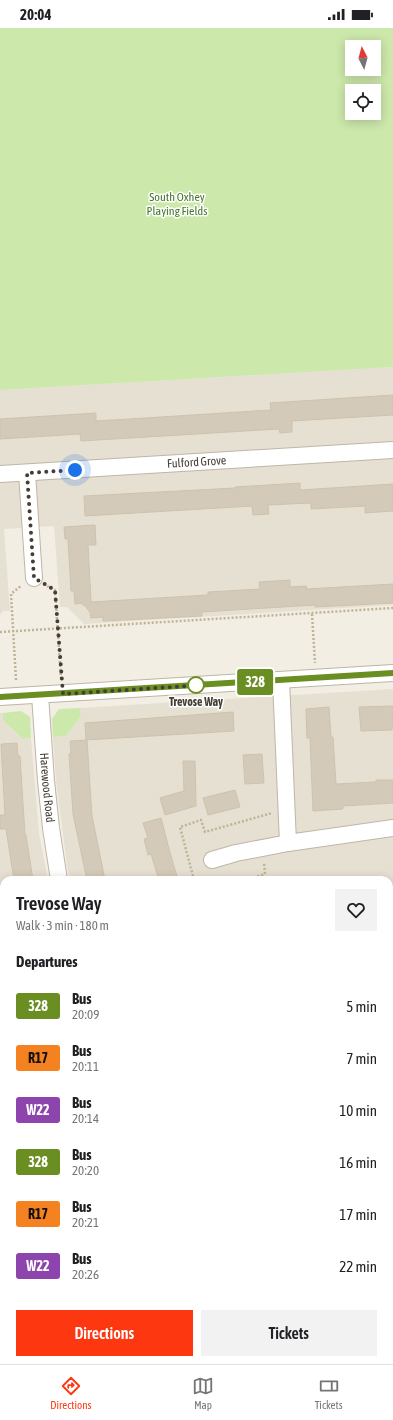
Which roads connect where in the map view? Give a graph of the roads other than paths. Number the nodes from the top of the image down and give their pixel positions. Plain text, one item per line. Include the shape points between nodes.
1 (393, 450) edge
2 (27, 473) junction
3 (0, 474) edge
4 (34, 578) road end
5 (393, 673) edge
6 (281, 680) junction
7 (40, 695) junction
8 (0, 698) edge
9 (393, 828) edge
10 (288, 843) junction
11 (212, 860) dead end
12 (58, 876) edge

1 - 2 street, Fulford Grove
2 - 3 street, Fulford Grove
2 - 4 street
5 - 6 street
6 - 7 street
6 - 10 street
7 - 8 street
7 - 12 street, Harewood Road via 50,828
9 - 10 street
10 - 11 street

